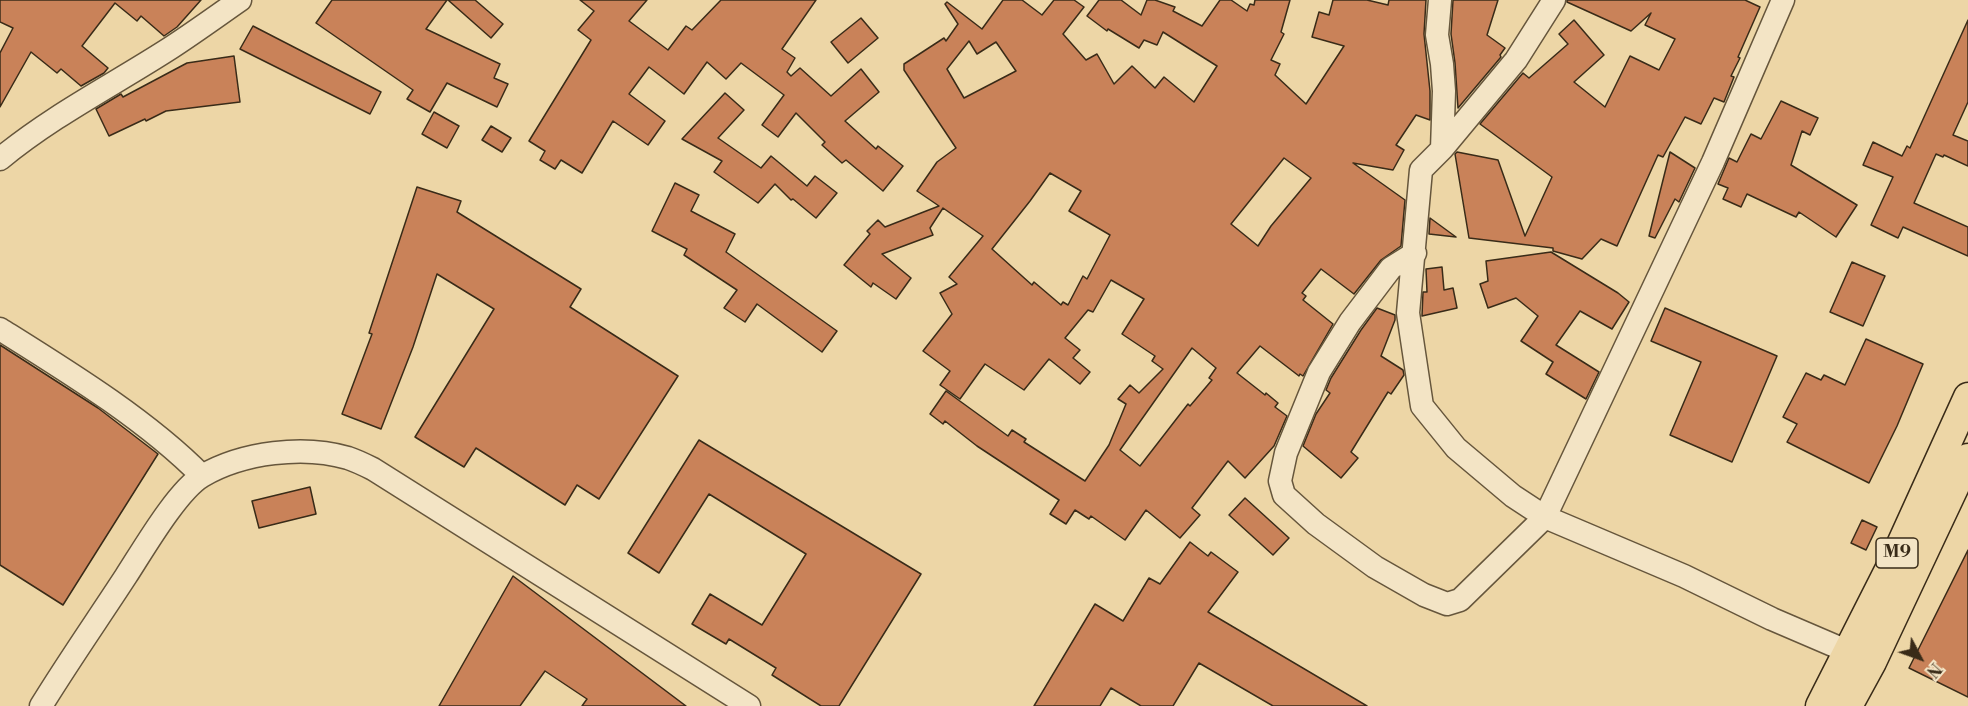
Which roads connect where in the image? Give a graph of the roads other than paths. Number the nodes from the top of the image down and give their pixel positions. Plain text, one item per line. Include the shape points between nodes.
1 (240, 0) edge
2 (1440, 0) edge
3 (1554, 0) edge
4 (1783, 0) edge
5 (1442, 149) junction
6 (0, 159) edge
7 (1415, 253) junction
8 (0, 329) edge
9 (1968, 396) edge
10 (1968, 458) edge
11 (202, 476) junction
12 (1545, 517) junction
13 (1860, 657) junction
14 (41, 706) edge
15 (749, 706) edge
16 (1820, 706) edge
17 (1848, 706) edge

1 - 6 street
2 - 5 street via 1437,35 1443,82
3 - 5 street via 1516,60
4 - 12 street via 1713,162
5 - 7 street via 1422,171
7 - 12 street via 1408,313 1422,406 1456,448
7 - 12 street via 1391,268 1319,372 1286,453 1280,481 1284,495 1375,567 1447,604 1460,600
8 - 11 street via 158,436
9 - 13 main road, M9 via 1898,552
10 - 13 main road, M9
11 - 14 street via 187,488 162,522
11 - 15 street via 224,466 283,452 316,452 348,458 374,469
12 - 13 street
13 - 16 main road, M9
13 - 17 main road, M9

